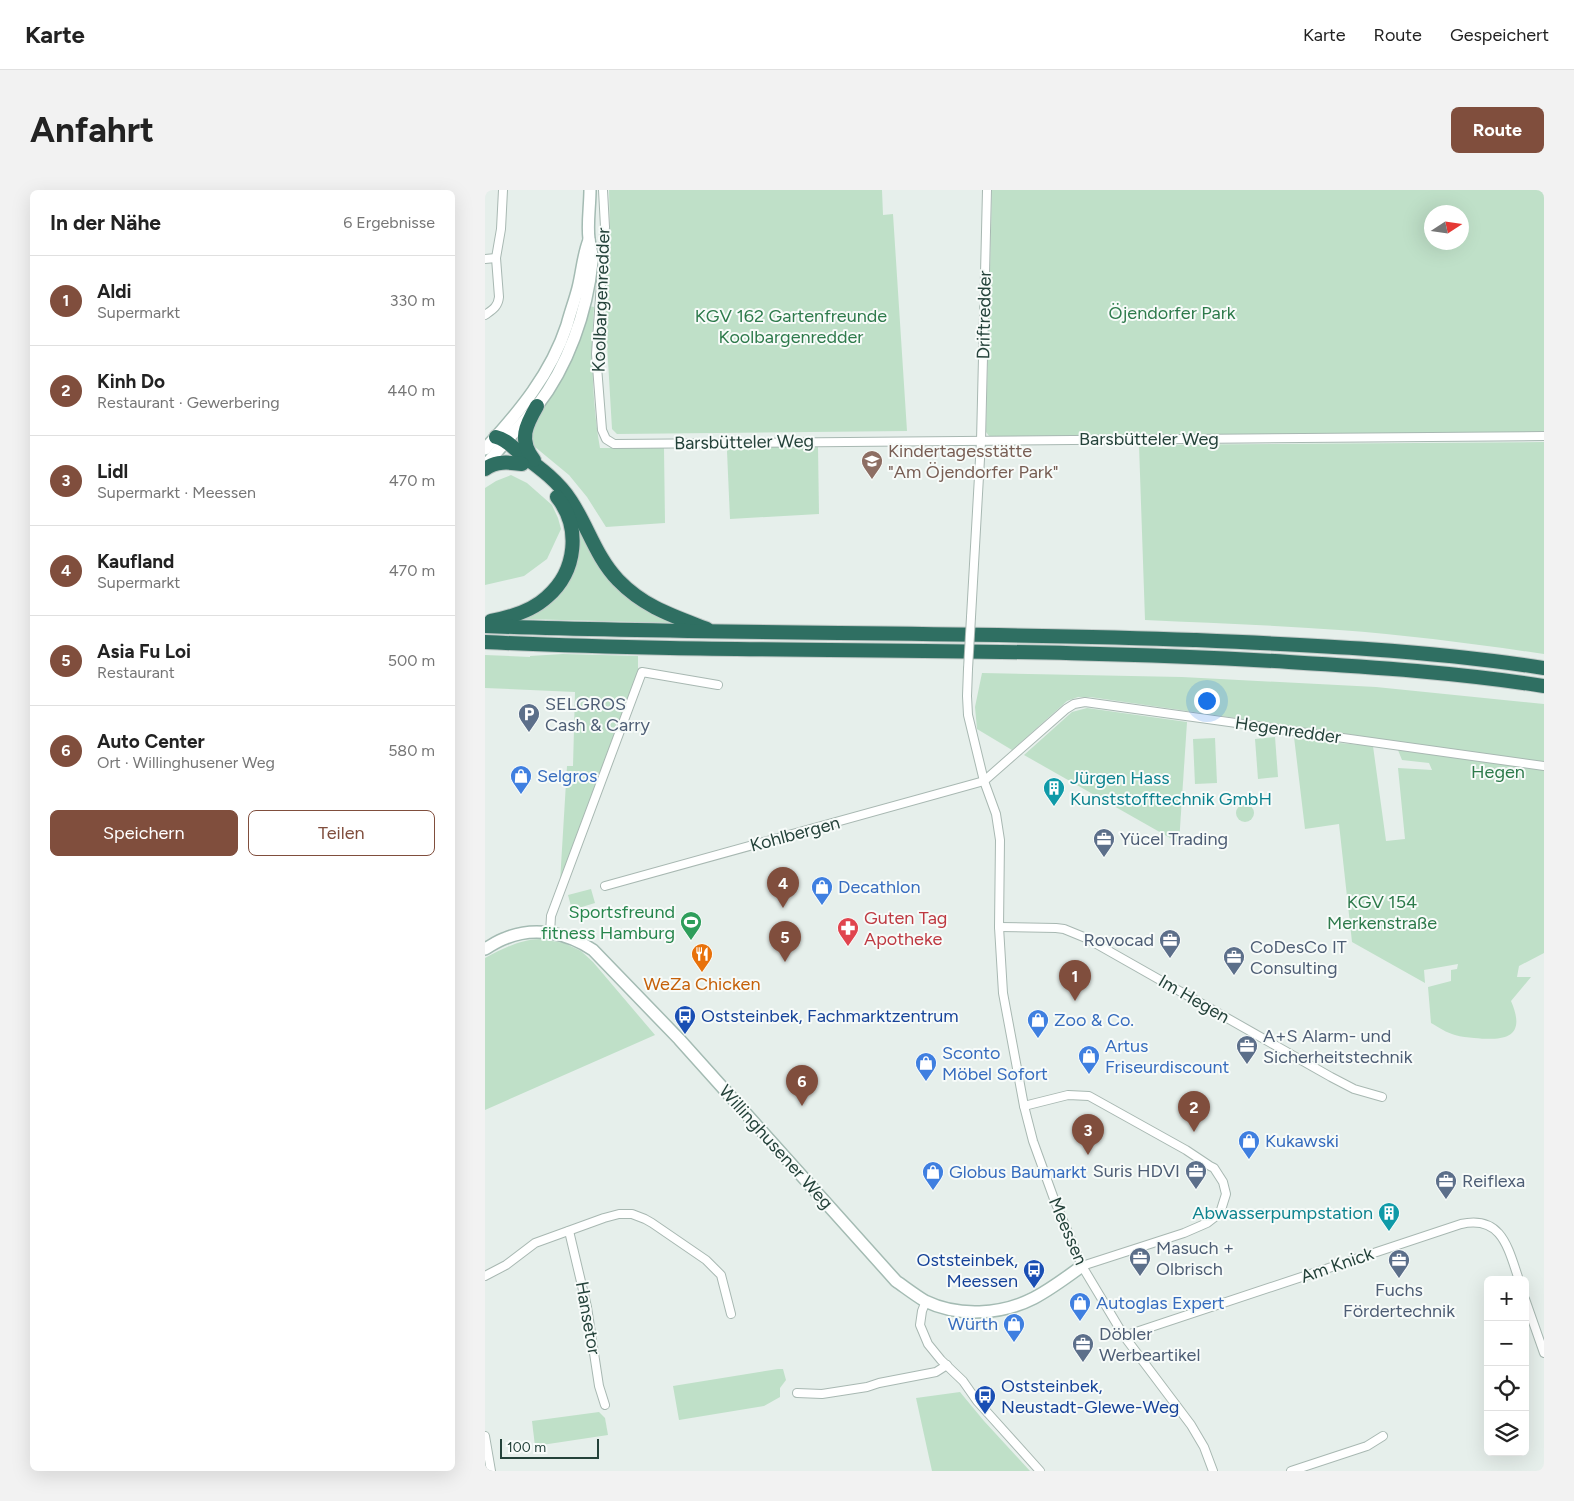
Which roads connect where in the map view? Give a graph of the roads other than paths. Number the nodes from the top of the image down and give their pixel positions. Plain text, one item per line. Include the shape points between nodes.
1 (503, 190) edge
2 (590, 190) edge
3 (603, 190) edge
4 (987, 190) edge
5 (589, 240) junction
6 (485, 258) edge
7 (496, 258) junction
8 (485, 315) edge
9 (537, 406) junction
10 (1544, 436) edge
11 (606, 439) joint
12 (981, 441) junction
13 (501, 442) junction
14 (485, 449) edge
15 (521, 464) junction
16 (539, 467) junction
17 (485, 468) edge
18 (485, 622) edge
19 (485, 626) edge
20 (717, 633) junction
21 (485, 642) edge
22 (1544, 668) edge
23 (718, 685) dead end
24 (1544, 686) edge
25 (1544, 766) edge
26 (984, 781) junction
27 (605, 886) dead end
28 (999, 927) junction
29 (550, 933) junction
30 (485, 949) edge
31 (1382, 1097) dead end
32 (1024, 1106) junction
33 (569, 1231) junction
34 (1082, 1266) junction
35 (485, 1276) edge
36 (1518, 1276) edge
37 (926, 1301) junction
38 (1529, 1310) edge
39 (731, 1314) dead end
40 (1124, 1336) junction
41 (1544, 1353) edge
42 (947, 1365) junction
43 (797, 1393) dead end
44 (605, 1405) dead end
45 (485, 1436) edge
46 (1383, 1436) dead end
47 (491, 1471) edge
48 (1040, 1471) edge
49 (1213, 1471) edge
50 (1291, 1471) edge

1 - 7 street
2 - 5 street
3 - 11 street, Koolbargenredder via 605,228 596,354 602,430
4 - 12 street, Driftredder
5 - 9 street via 593,251 592,264 578,325 556,376
5 - 13 street via 566,327 547,370
6 - 7 street
7 - 8 street via 498,303
9 - 13 street
9 - 16 highway via 527,425 525,439 528,452
10 - 12 street, Barsbütteler Weg
11 - 12 street, Barsbütteler Weg via 614,444
12 - 26 street, bridge via 967,696
13 - 14 street
13 - 15 highway
13 - 16 highway
13 - 17 street
15 - 17 highway via 502,462
15 - 18 highway via 564,506 572,524 572,551 563,578 547,597 519,614
16 - 20 highway via 565,492 603,561 626,587 665,614
19 - 20 highway
20 - 22 highway via 1116,637 1261,643 1456,657
21 - 24 highway via 1210,657 1371,667
23 - 29 street via 642,672 551,916
25 - 26 street, Hegenredder via 1085,702 1067,709
26 - 27 street, Kohlbergen
26 - 28 street, Meessen via 996,814 1000,840
28 - 31 street, Im Hegen via 1064,929 1086,938 1354,1090
28 - 32 street, Meessen via 1003,993
29 - 30 street, Willinghusener Weg via 510,936
29 - 37 street, Willinghusener Weg via 581,942 600,956 897,1281
32 - 34 street, Meessen via 1043,1169
32 - 34 street via 1068,1096 1089,1096 1186,1150 1214,1168 1223,1182 1226,1194 1220,1213 1207,1223
33 - 35 street via 535,1243 507,1265
33 - 39 street via 619,1214 645,1219 706,1260 721,1275
33 - 44 street, Hansetor
34 - 37 street, Willinghusener Weg via 1033,1298 998,1310 966,1311
34 - 40 street, Meessen
36 - 40 street, Am Knick via 1509,1250 1495,1229 1484,1222 1474,1221
37 - 42 street via 920,1325 929,1344
38 - 41 street
40 - 49 street, Meessen via 1191,1425
42 - 43 street via 936,1372 867,1387 822,1394
42 - 48 street
45 - 47 street
46 - 50 street via 1367,1446

